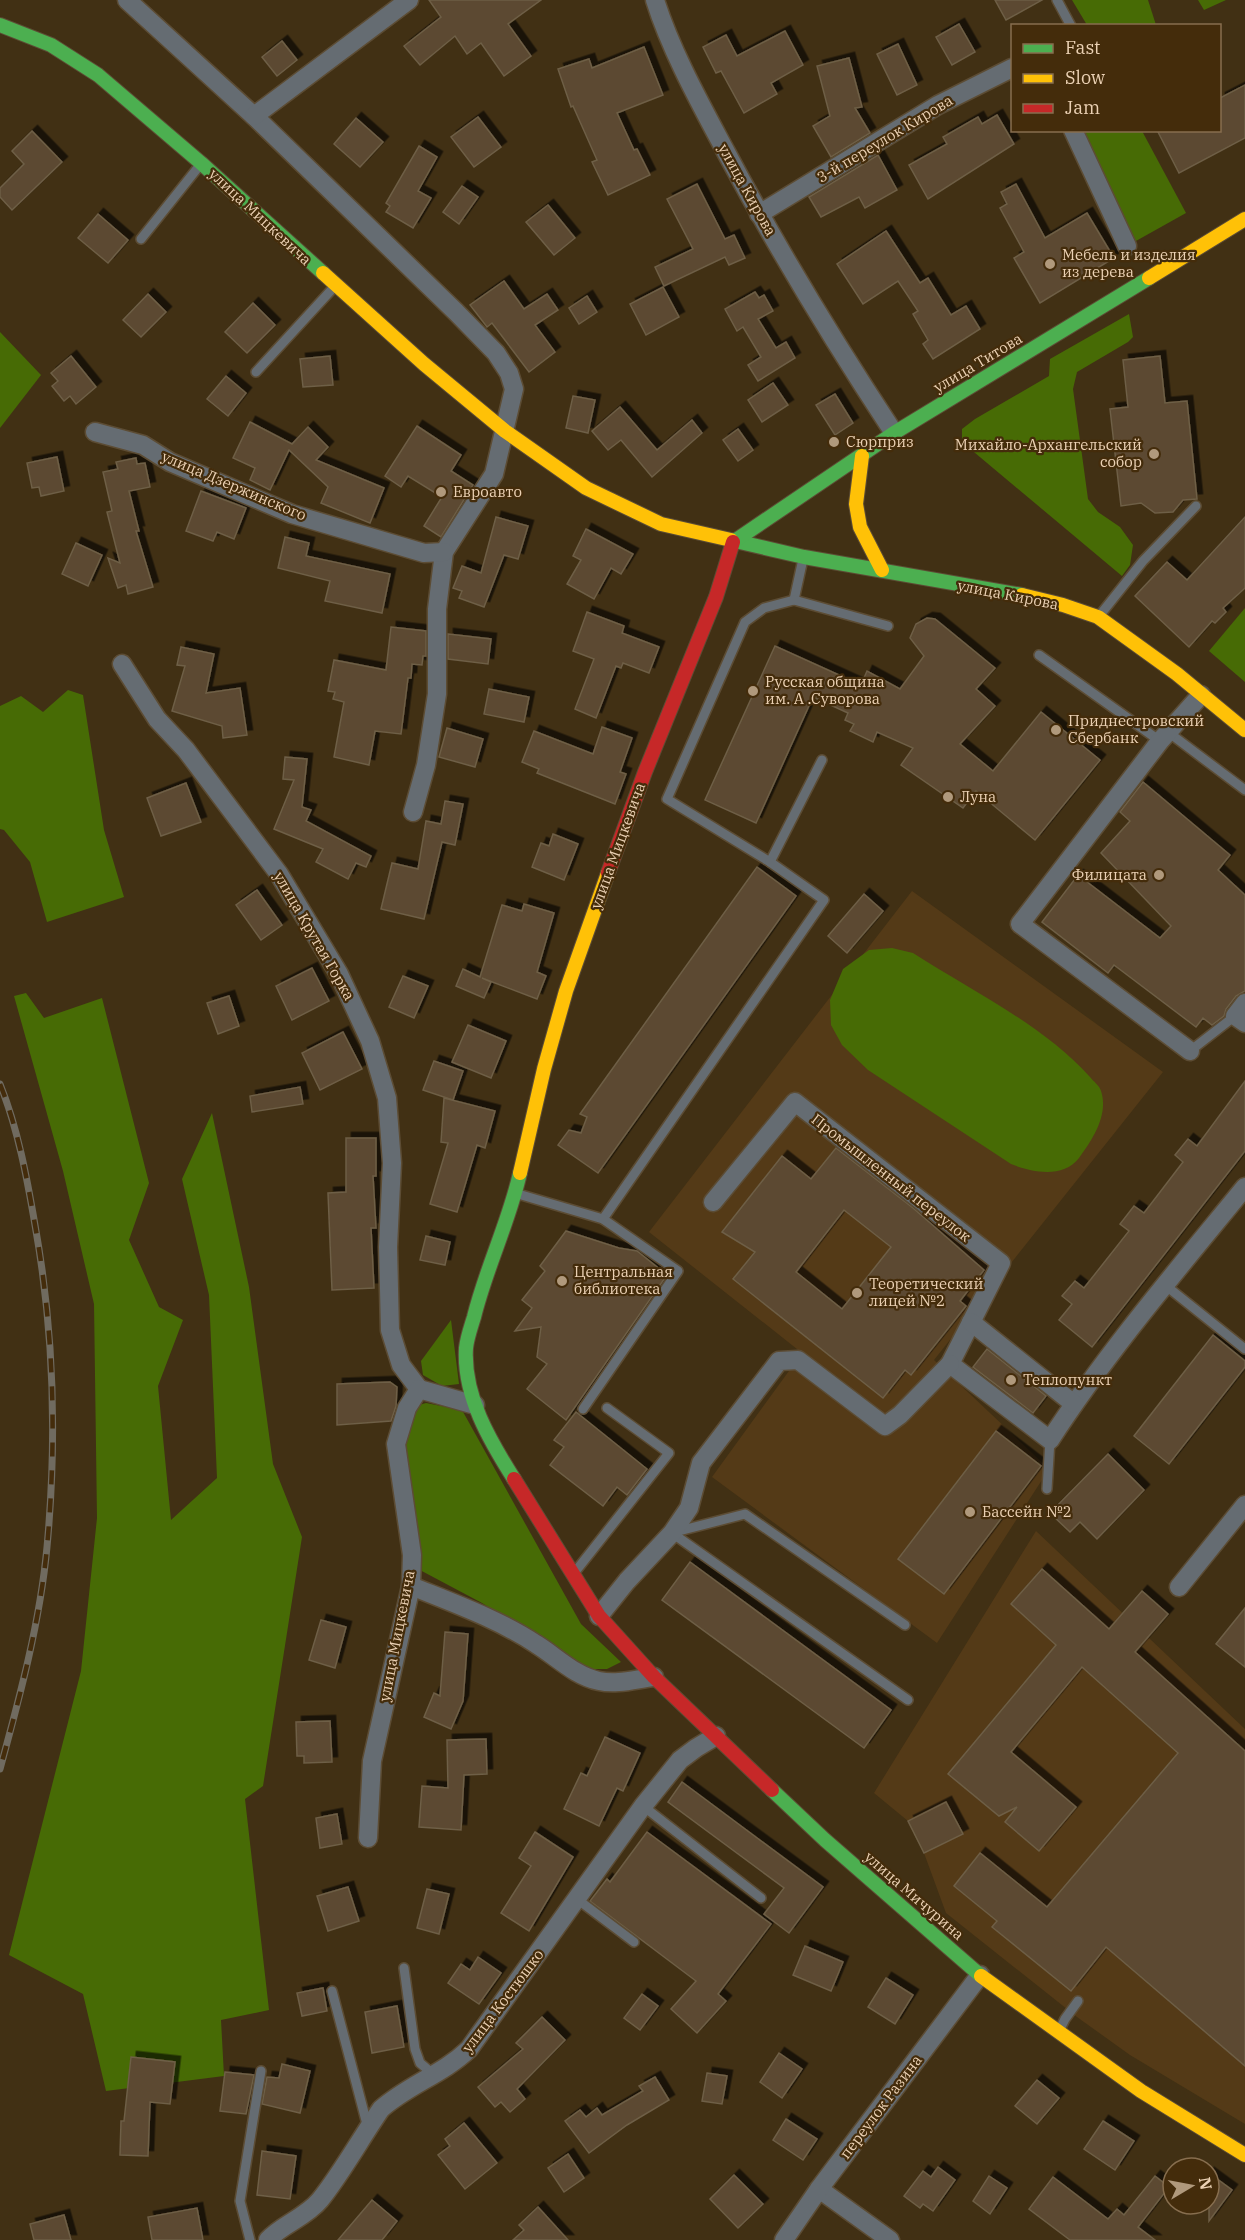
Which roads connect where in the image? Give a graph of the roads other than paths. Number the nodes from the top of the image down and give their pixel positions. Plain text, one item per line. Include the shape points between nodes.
1 (127, 0) edge
2 (409, 0) edge
3 (655, 0) edge
4 (1057, 0) edge
5 (1070, 24) edge
6 (0, 25) edge
7 (1011, 68) edge
8 (254, 116) junction
9 (1074, 132) edge
10 (201, 164) junction
11 (759, 214) junction
12 (1245, 219) edge
13 (141, 239) dead end
14 (1127, 246) dead end
15 (335, 286) junction
16 (256, 372) dead end
17 (505, 431) junction
18 (95, 432) dead end
19 (894, 433) junction
20 (862, 456) junction
21 (1196, 506) dead end
22 (733, 542) junction
23 (444, 552) junction
24 (804, 557) junction
25 (882, 570) junction
26 (794, 600) junction
27 (1098, 617) junction
28 (888, 626) dead end
29 (1039, 655) dead end
30 (122, 664) dead end
31 (1201, 695) junction
32 (1245, 730) edge
33 (1164, 736) junction
34 (822, 760) dead end
35 (1245, 790) edge
36 (413, 812) dead end
37 (770, 862) junction
38 (1242, 1014) edge
39 (1190, 1052) joint
40 (1245, 1187) edge
41 (516, 1193) junction
42 (713, 1202) dead end
43 (603, 1219) junction
44 (1165, 1285) junction
45 (971, 1322) junction
46 (1245, 1349) edge
47 (951, 1364) junction
48 (419, 1389) junction
49 (1074, 1404) junction
50 (475, 1405) junction
51 (607, 1408) dead end
52 (583, 1409) dead end
53 (1050, 1440) junction
54 (1047, 1490) dead end
55 (1245, 1505) edge
56 (672, 1533) junction
57 (573, 1575) junction
58 (411, 1586) junction
59 (1179, 1587) dead end
60 (599, 1617) junction
61 (905, 1625) dead end
62 (654, 1677) junction
63 (908, 1700) dead end
64 (716, 1736) junction
65 (643, 1806) junction
66 (368, 1838) dead end
67 (761, 1898) dead end
68 (577, 1899) junction
69 (634, 1942) dead end
70 (404, 1968) dead end
71 (980, 1975) junction
72 (332, 1991) dead end
73 (1078, 2001) dead end
74 (1058, 2033) junction
75 (261, 2071) dead end
76 (433, 2074) junction
77 (368, 2128) junction
78 (1245, 2156) edge
79 (819, 2189) junction
80 (250, 2240) edge
81 (268, 2240) edge
82 (784, 2240) edge
83 (890, 2240) edge

1 - 8 street
2 - 8 street
3 - 11 street, улица Кирова via 704,109
4 - 5 lane
6 - 10 street, улица Мицкевича via 51,45 98,75
7 - 11 street, 3-й переулок Кирова via 938,105
8 - 17 street via 496,353 514,389
9 - 14 street
10 - 13 lane
10 - 15 street, улица Мицкевича
11 - 19 street, улица Кирова
12 - 19 street, улица Титова
15 - 16 lane
15 - 17 street, улица Мицкевича
17 - 22 street, улица Мицкевича via 586,488 661,524
17 - 23 street via 494,474
18 - 23 street, улица Дзержинского via 143,445 170,462 292,514 424,553
19 - 20 street, улица Титова
20 - 22 street, улица Титова
20 - 25 street via 856,504 860,526
21 - 27 lane via 1143,561
22 - 24 street, улица Кирова
22 - 41 street, улица Мицкевича via 716,597 645,772 566,991
23 - 36 street via 437,609 437,694 426,765
24 - 25 street, улица Кирова
24 - 26 lane
25 - 27 street, улица Кирова via 1021,595
26 - 28 lane
26 - 37 lane via 764,608 746,622 667,799
27 - 31 street, улица Кирова
29 - 33 lane
30 - 48 street, улица Крутая Горка via 157,719 186,750 279,874 339,974 370,1041 387,1098 392,1163 390,1330 401,1365
31 - 32 street, улица Кирова
31 - 33 street
33 - 35 lane
33 - 39 street via 1020,924
34 - 37 lane
37 - 43 lane via 824,900
38 - 39 lane
40 - 44 street
41 - 43 lane
41 - 50 street, улица Мицкевича via 477,1303 466,1347
42 - 45 street, Промышленный переулок via 795,1102 1001,1263
43 - 52 lane via 678,1271
44 - 46 lane
44 - 49 street
45 - 47 street, Промышленный переулок
45 - 49 street
47 - 53 street
47 - 56 street, Промышленный переулок via 885,1426 798,1360 779,1361 701,1463 689,1508
48 - 50 street
48 - 58 street, улица Мицкевича via 406,1408 396,1444 412,1556
49 - 53 street
50 - 57 street, улица Мицкевича via 498,1452
51 - 57 lane via 669,1453
53 - 54 lane
55 - 59 street
56 - 60 street, Промышленный переулок
56 - 61 lane via 745,1514
56 - 63 lane
57 - 60 street, улица Мицкевича
58 - 62 street via 470,1609 536,1643 586,1677 619,1683
58 - 66 street, улица Мицкевича via 372,1761
60 - 62 street, улица Мичурина
62 - 64 street, улица Мичурина
64 - 65 street, улица Костюшко via 680,1760
64 - 71 street, улица Мичурина via 825,1840
65 - 67 lane
65 - 68 street, улица Костюшко
68 - 69 lane
68 - 76 street, улица Костюшко via 469,2049 453,2064
70 - 76 lane via 415,2049 420,2063
71 - 74 street, улица Мичурина
71 - 79 street, переулок Разина
72 - 77 lane
73 - 74 lane
74 - 78 street, улица Мичурина
75 - 80 lane via 240,2201
76 - 77 street, улица Костюшко via 393,2098
77 - 81 street, улица Костюшко via 320,2200
79 - 82 street, переулок Разина
79 - 83 street

